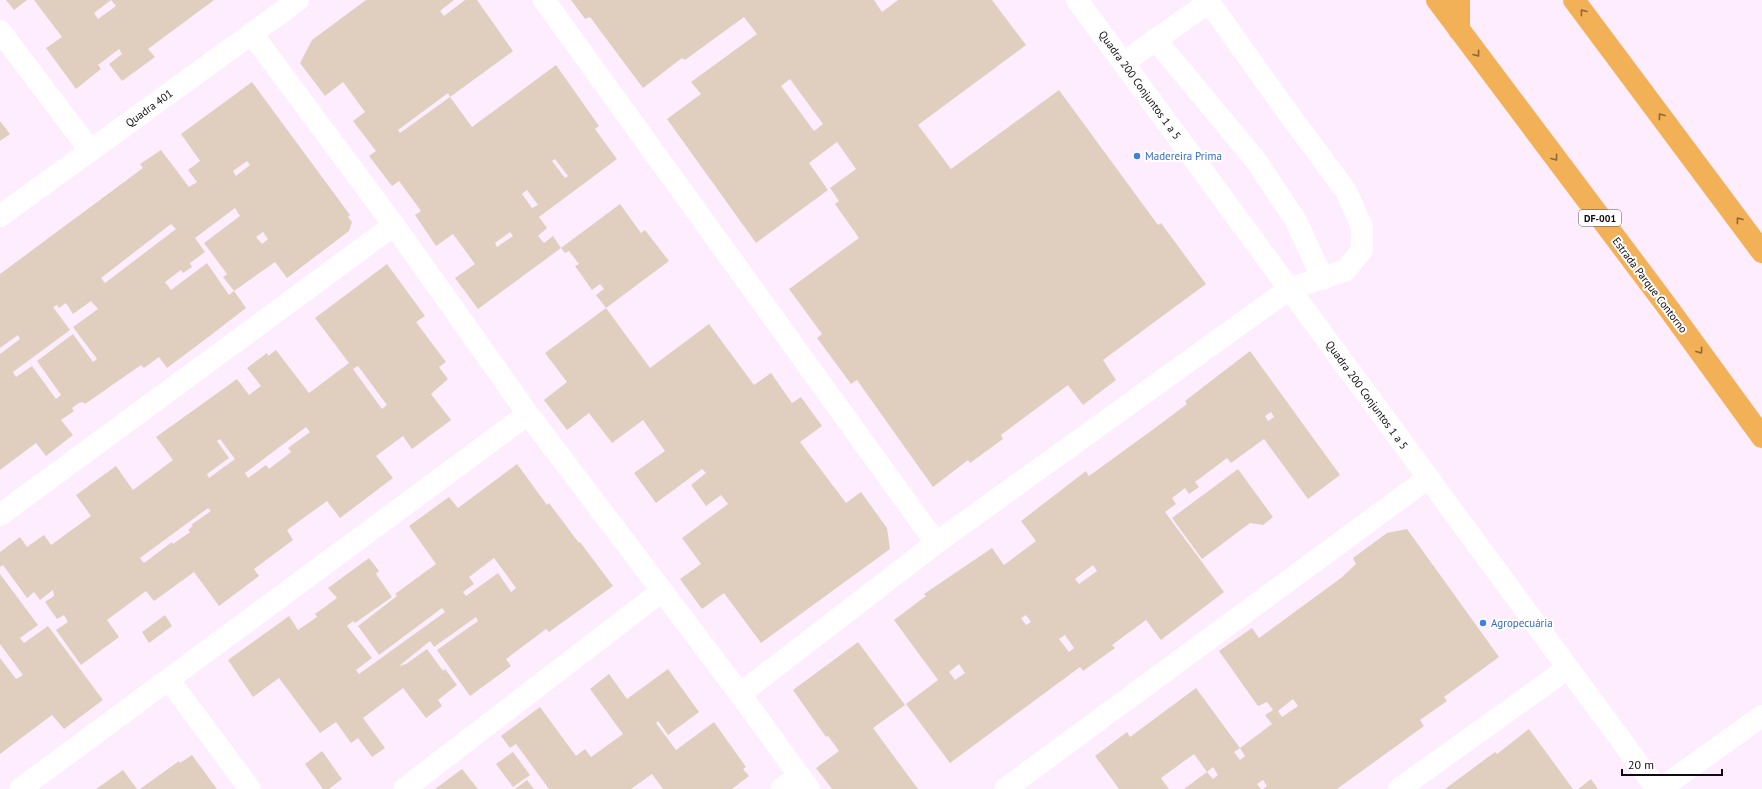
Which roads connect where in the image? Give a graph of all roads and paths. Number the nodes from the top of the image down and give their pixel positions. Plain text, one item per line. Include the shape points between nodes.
1 (298, 0) edge
2 (544, 0) edge
3 (1077, 0) edge
4 (1437, 0) edge
5 (1459, 0) edge
6 (1574, 0) edge
7 (1209, 1) edge
8 (1459, 30) junction
9 (0, 31) edge
10 (252, 34) junction
11 (1154, 39) junction
12 (1123, 63) junction
13 (90, 150) junction
14 (0, 216) edge
15 (394, 225) junction
16 (1762, 252) edge
17 (1323, 279) junction
18 (1289, 289) junction
19 (528, 414) junction
20 (1762, 437) edge
21 (1428, 478) junction
22 (0, 514) edge
23 (936, 543) junction
24 (662, 591) junction
25 (1568, 668) junction
26 (169, 680) junction
27 (740, 694) junction
28 (1762, 716) edge
29 (804, 783) edge
30 (20, 789) edge
31 (250, 789) edge
32 (404, 789) edge
33 (782, 789) edge
34 (1005, 789) edge
35 (1399, 789) edge
36 (1659, 789) edge

1 - 10 street, Quadra 401
2 - 23 street
3 - 12 street, Quadra 200 Conjuntos 1 a 5
4 - 8 highway, Estrada Parque Contorno / DF-001
5 - 8 highway
16 -> 6 highway
7 - 11 street
7 - 17 street via 1346,191 1362,227 1362,250 1346,270
8 -> 20 highway, Estrada Parque Contorno / DF-001
9 - 13 street
10 - 13 street, Quadra 401
10 - 15 street
11 - 12 street
11 - 17 street via 1257,162 1296,221
12 - 18 street, Quadra 200 Conjuntos 1 a 5
13 - 14 street, Quadra 401
15 - 19 street
15 - 22 street
17 - 18 street
18 - 21 street, Quadra 200 Conjuntos 1 a 5
18 - 23 street
19 - 24 street
19 - 26 street
21 - 25 street, Quadra 200 Conjuntos 1 a 5
21 - 34 street
23 - 27 street
24 - 27 street
24 - 32 street
25 - 35 street
25 - 36 street, Quadra 200 Conjuntos 1 a 5
26 - 30 street
26 - 31 street
27 - 29 street
28 - 36 street
29 - 33 street

